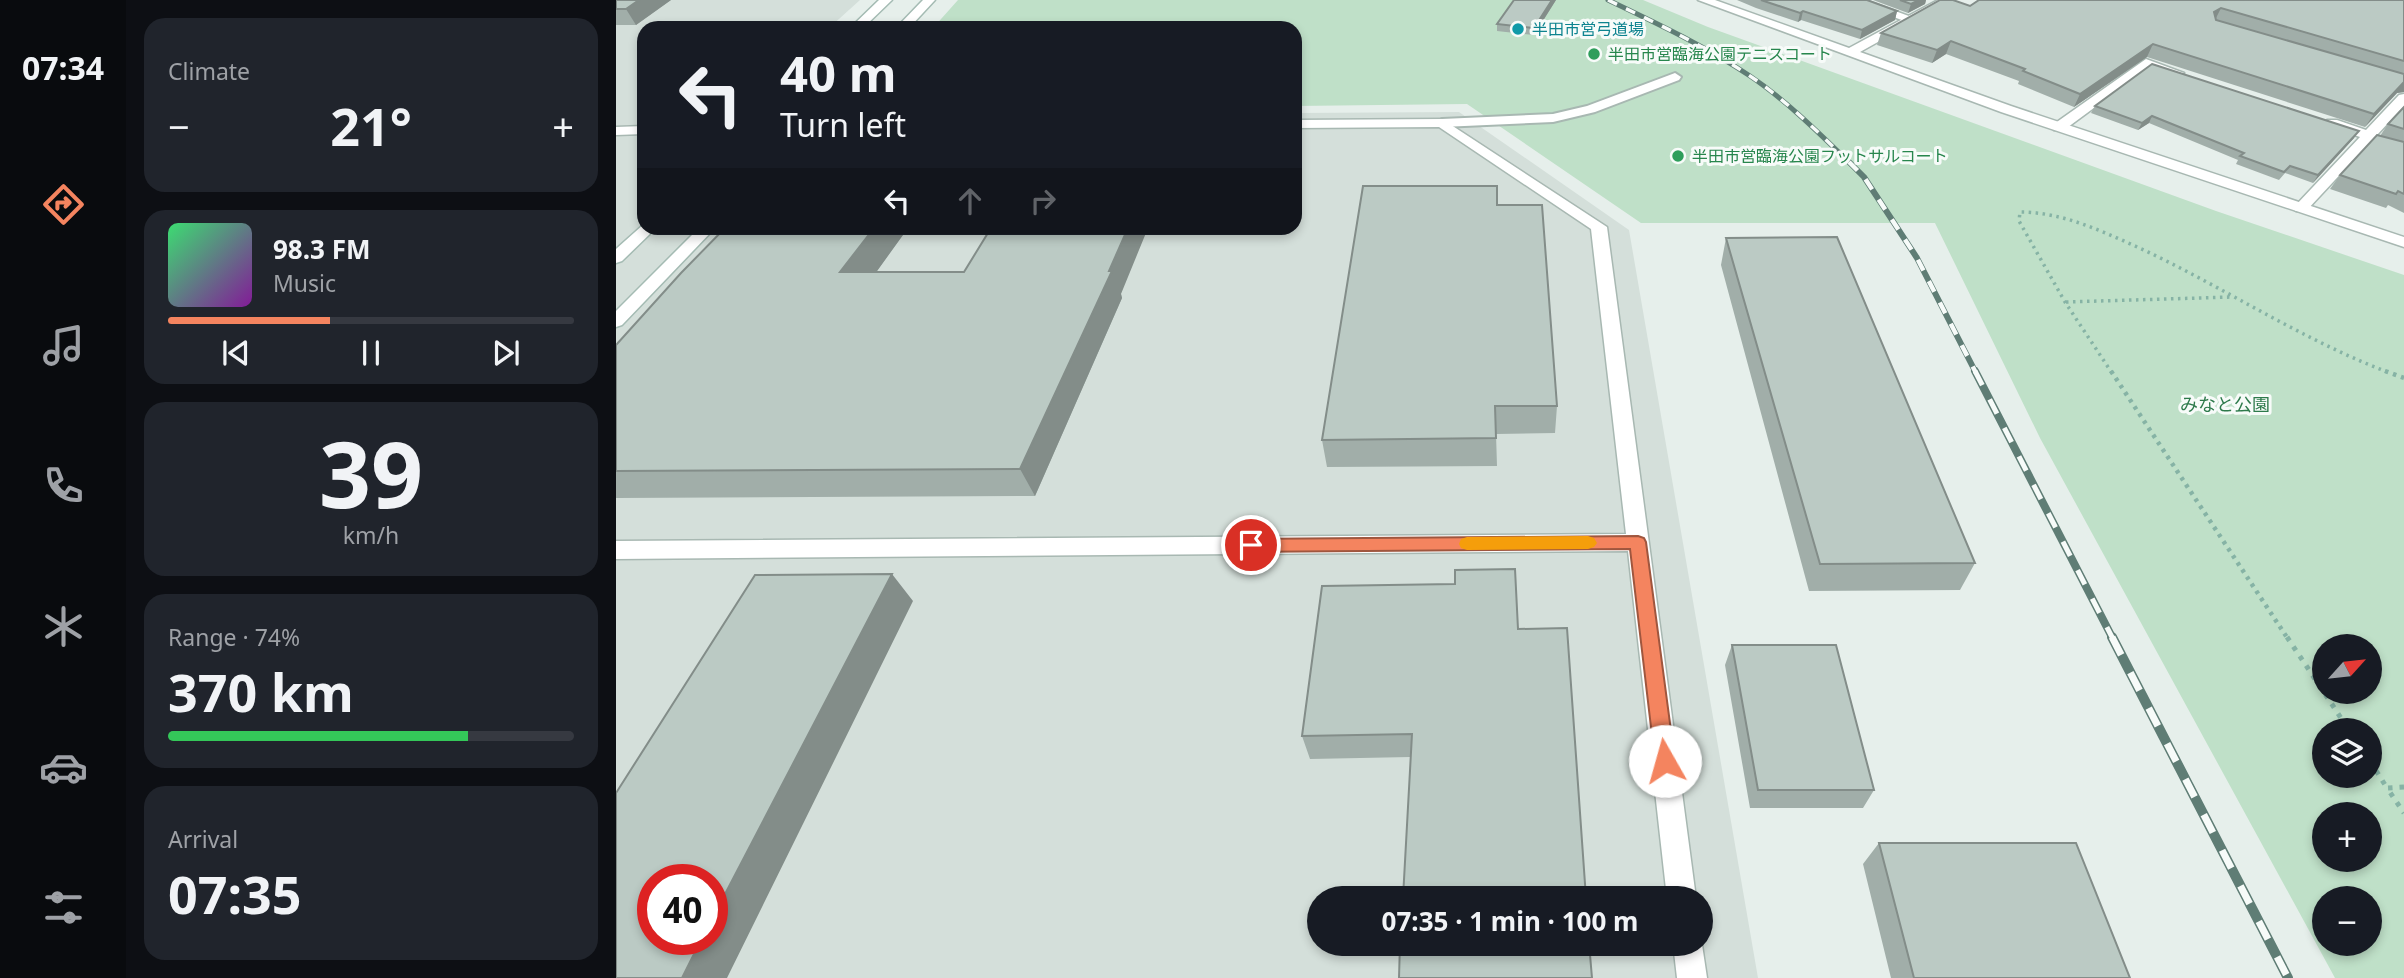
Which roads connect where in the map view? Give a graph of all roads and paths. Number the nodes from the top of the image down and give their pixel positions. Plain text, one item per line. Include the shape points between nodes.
1 (886, 0) edge
2 (929, 0) edge
3 (1704, 0) edge
4 (1854, 0) edge
5 (1947, 0) edge
6 (1912, 19) junction
7 (864, 21) edge
8 (909, 21) edge
9 (1849, 53) junction
10 (1675, 77) dead end
11 (2198, 80) edge
12 (2404, 98) edge
13 (2316, 118) edge
14 (1442, 123) junction
15 (1302, 124) edge
16 (2059, 127) junction
17 (637, 130) edge
18 (616, 131) edge
19 (2365, 138) junction
20 (2384, 147) edge
21 (2301, 208) junction
22 (641, 235) edge
23 (700, 235) edge
24 (2404, 242) edge
25 (616, 258) edge
26 (2233, 297) junction
27 (2065, 302) junction
28 (616, 321) edge
29 (2404, 378) edge
30 (1638, 542) junction
31 (616, 550) edge
32 (2341, 718) edge
33 (2382, 780) edge
34 (2404, 787) edge
35 (2387, 788) junction
36 (2404, 813) edge
37 (1681, 886) edge
38 (1689, 956) edge
39 (1692, 978) edge

1 - 7 street
2 - 8 street
3 - 9 street
4 - 6 street
5 - 6 street
6 - 9 street
9 - 16 street
10 - 14 lane via 1591,109 1553,118
11 - 16 street via 2146,63
12 - 19 street
13 - 19 street
14 - 15 street
14 - 30 street via 1599,227
16 - 21 street
17 - 18 street
19 - 20 street
19 - 21 street
21 - 24 street
22 - 25 street
23 - 28 street
26 - 27 path
26 - 27 path via 2147,251 2064,216 2037,209 2020,212 2019,221
26 - 29 path via 2337,351
27 - 32 path
30 - 31 street
30 - 37 street
33 - 35 path
34 - 35 path
35 - 36 path
38 - 39 street

